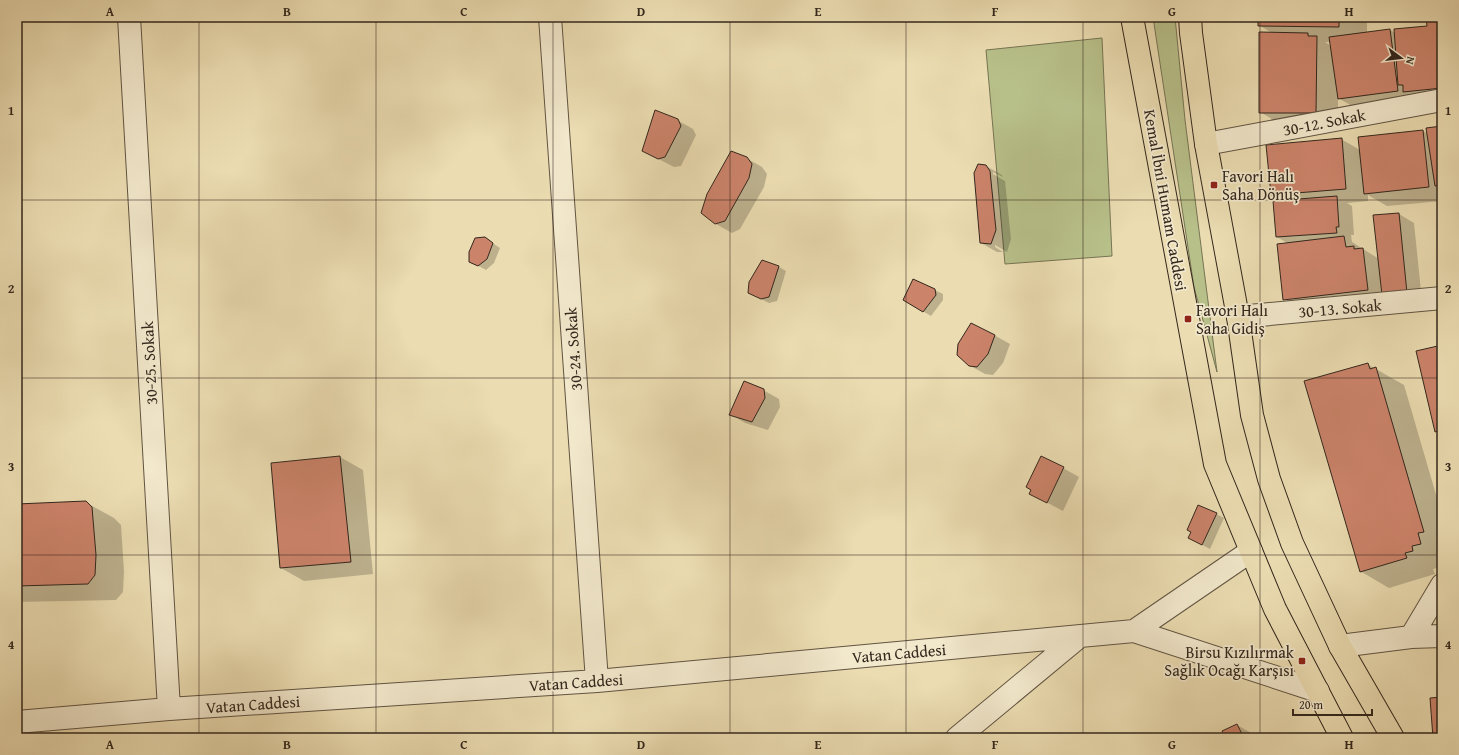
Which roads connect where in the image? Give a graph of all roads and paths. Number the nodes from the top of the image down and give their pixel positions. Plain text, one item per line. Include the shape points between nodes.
1 (129, 17) edge
2 (550, 17) edge
3 (1132, 17) edge
4 (1190, 17) edge
5 (1442, 100) edge
6 (1206, 144) junction
7 (1442, 298) edge
8 (1238, 317) junction
9 (1251, 551) junction
10 (1442, 584) edge
11 (1134, 631) junction
12 (1080, 636) junction
13 (1442, 636) edge
14 (1411, 637) junction
15 (1340, 646) junction
16 (597, 681) junction
17 (1318, 692) junction
18 (169, 709) junction
19 (17, 722) edge
20 (957, 738) edge
21 (1342, 738) edge
22 (1393, 738) edge

1 - 18 street, 30-25. Sokak
2 - 16 street, 30-24. Sokak
3 - 9 main road, Kemal İbni Humam Caddesi via 1215,464
4 - 6 main road
5 - 6 street, 30-12. Sokak
6 - 8 main road
7 - 8 street, 30-13. Sokak
8 - 15 main road via 1252,415 1269,480 1292,543
9 - 11 street, Vatan Caddesi
9 - 17 main road, Kemal İbni Humam Caddesi via 1275,609
10 - 14 street
11 - 12 street, Vatan Caddesi
11 - 17 street, Vatan Caddesi
12 - 16 street, Vatan Caddesi
12 - 20 street
13 - 14 street
14 - 15 street
15 - 22 main road
16 - 18 street, Vatan Caddesi
17 - 21 main road, Kemal İbni Humam Caddesi
18 - 19 street, Vatan Caddesi

